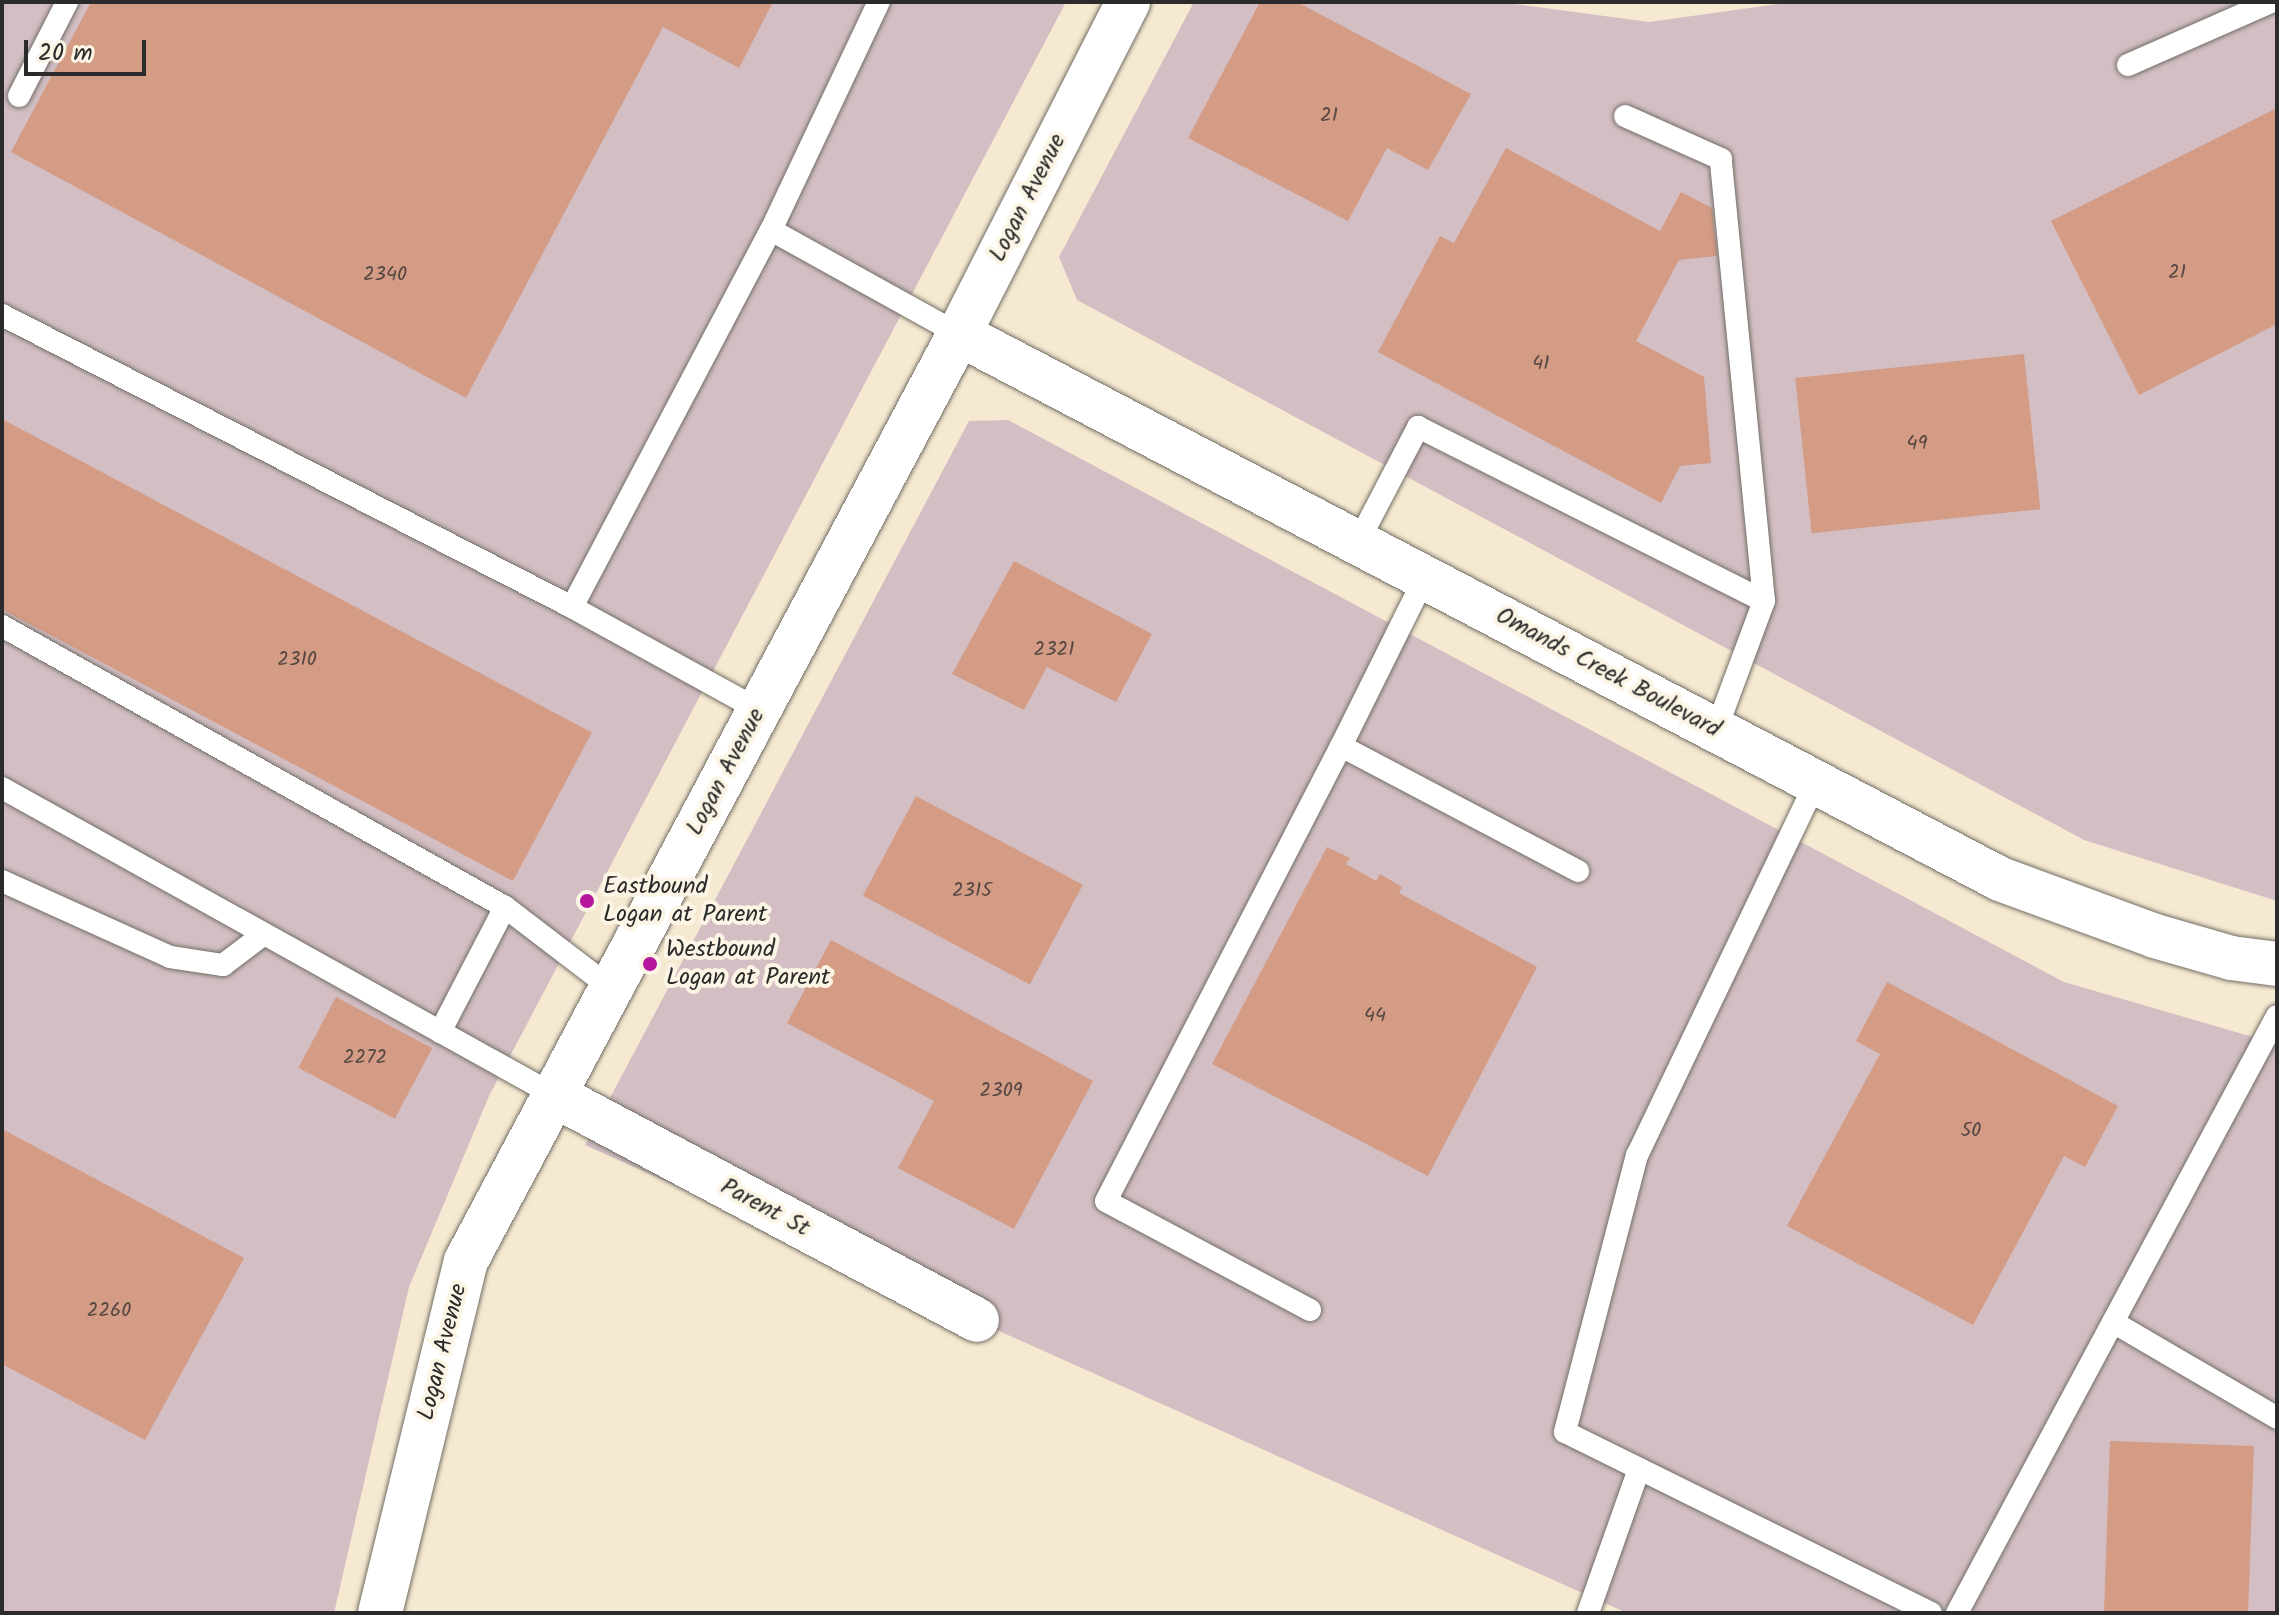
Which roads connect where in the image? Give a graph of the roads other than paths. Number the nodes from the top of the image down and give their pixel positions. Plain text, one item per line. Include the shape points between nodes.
1 (67, 2) edge
2 (879, 2) edge
3 (1128, 2) edge
4 (2271, 2) edge
5 (2128, 65) dead end
6 (19, 96) dead end
7 (1625, 116) dead end
8 (771, 230) junction
9 (2, 315) edge
10 (959, 334) junction
11 (1358, 542) junction
12 (1425, 577) junction
13 (1764, 601) junction
14 (572, 607) junction
15 (2, 626) edge
16 (759, 710) junction
17 (1716, 730) junction
18 (1341, 746) junction
19 (1816, 782) junction
20 (2, 788) edge
21 (1578, 871) dead end
22 (2, 881) edge
23 (505, 907) junction
24 (264, 934) junction
25 (2277, 964) edge
26 (611, 988) junction
27 (2277, 1016) edge
28 (440, 1032) junction
29 (554, 1095) junction
30 (1310, 1310) dead end
31 (977, 1320) dead end
32 (2113, 1322) junction
33 (2277, 1418) edge
34 (1639, 1469) junction
35 (1958, 1612) edge
36 (380, 1613) edge
37 (1588, 1613) edge
38 (1931, 1613) edge

1 - 6 lane
2 - 8 lane
3 - 10 street, Logan Avenue
4 - 5 lane
7 - 13 lane via 1721,159
8 - 10 lane
8 - 14 lane
9 - 14 lane
10 - 11 street, Omands Creek Boulevard
10 - 16 street, Logan Avenue
11 - 12 street, Omands Creek Boulevard
11 - 13 lane via 1418,427
12 - 17 street, Omands Creek Boulevard
12 - 18 lane
13 - 17 lane
14 - 16 lane
15 - 23 lane
16 - 26 street, Logan Avenue
17 - 19 street, Omands Creek Boulevard
18 - 21 lane
18 - 30 lane via 1106,1201
19 - 25 street, Omands Creek Boulevard via 2000,879 2231,958
19 - 34 lane via 1637,1155 1565,1432
20 - 24 lane
22 - 24 lane via 170,957 223,965
23 - 26 lane
23 - 28 lane
24 - 28 lane
26 - 29 street, Logan Avenue
27 - 32 lane
28 - 29 lane
29 - 31 street, Parent St
29 - 36 street, Logan Avenue via 466,1261
32 - 33 lane
32 - 35 lane
34 - 37 lane
34 - 38 lane

